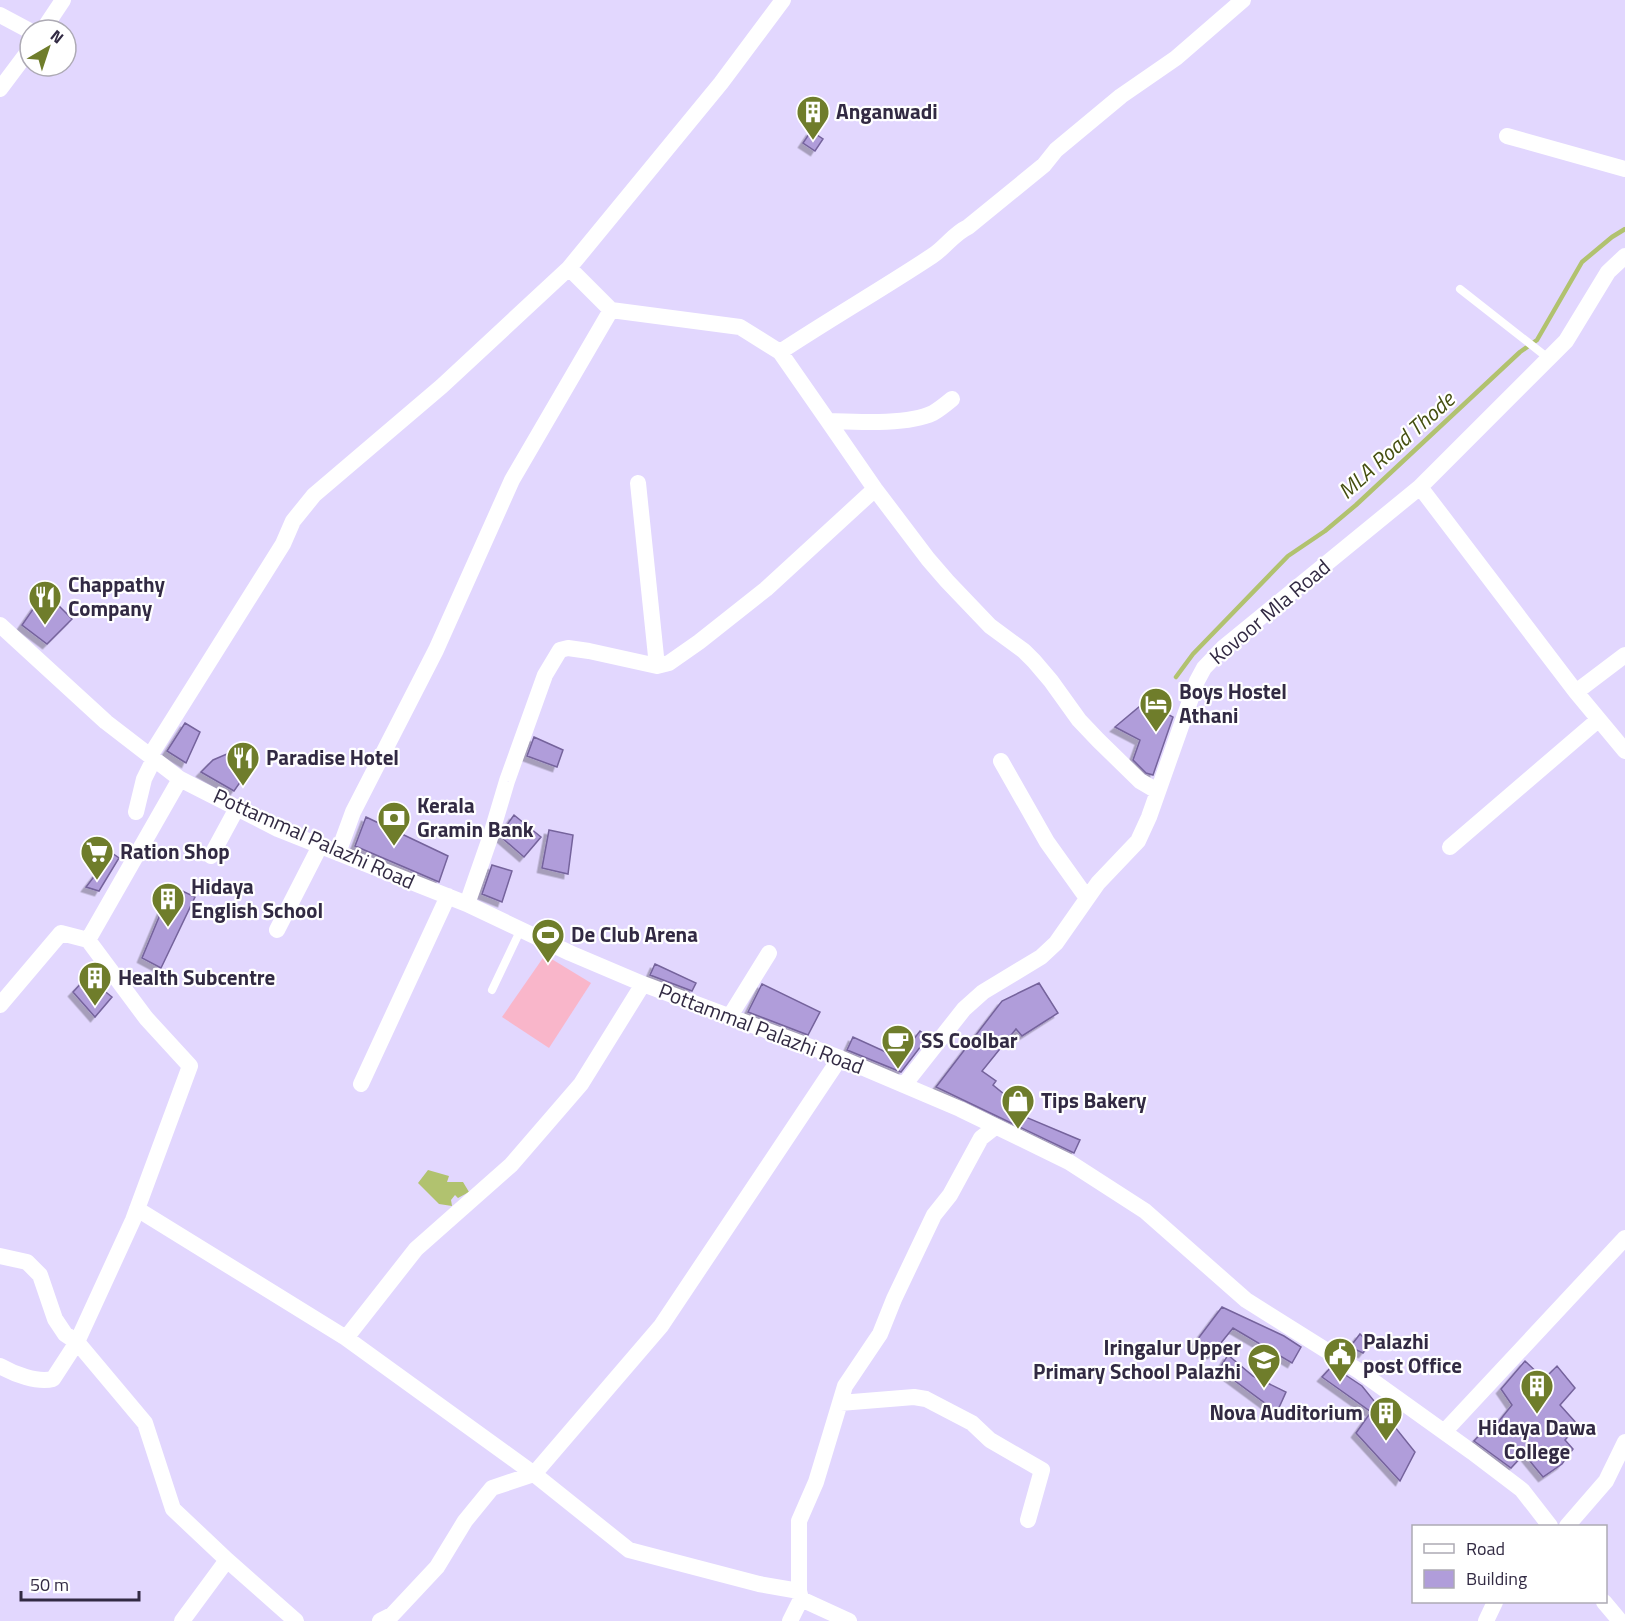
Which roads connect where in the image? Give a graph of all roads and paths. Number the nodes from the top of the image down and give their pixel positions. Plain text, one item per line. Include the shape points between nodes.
1 (63, 0) edge
2 (783, 0) edge
3 (1244, 0) edge
4 (0, 15) edge
5 (51, 18) edge
6 (18, 24) edge
7 (18, 65) edge
8 (0, 89) edge
9 (1507, 136) dead end
10 (1625, 169) edge
11 (1625, 256) edge
12 (569, 268) junction
13 (1460, 289) dead end
14 (611, 310) junction
15 (780, 352) junction
16 (1548, 358) junction
17 (952, 399) dead end
18 (828, 421) junction
19 (638, 483) dead end
20 (1420, 487) junction
21 (875, 489) junction
22 (0, 625) edge
23 (1625, 655) edge
24 (657, 666) junction
25 (1576, 692) junction
26 (1598, 720) junction
27 (1625, 751) edge
28 (152, 758) junction
29 (1001, 761) dead end
30 (180, 779) junction
31 (1157, 791) junction
32 (237, 808) junction
33 (362, 810) dead end
34 (136, 812) dead end
35 (320, 846) junction
36 (1450, 847) dead end
37 (341, 854) junction
38 (211, 856) dead end
39 (448, 896) junction
40 (1087, 898) junction
41 (467, 904) junction
42 (521, 929) junction
43 (277, 930) dead end
44 (88, 940) junction
45 (769, 953) dead end
46 (643, 984) junction
47 (492, 990) dead end
48 (0, 1005) edge
49 (730, 1016) junction
50 (840, 1059) junction
51 (361, 1084) dead end
52 (904, 1085) junction
53 (995, 1127) junction
54 (137, 1209) junction
55 (1625, 1238) edge
56 (0, 1256) edge
57 (346, 1338) junction
58 (77, 1342) junction
59 (0, 1366) edge
60 (840, 1403) junction
61 (1444, 1432) junction
62 (1625, 1442) edge
63 (534, 1474) junction
64 (1028, 1520) dead end
65 (1548, 1525) edge
66 (1569, 1525) edge
67 (226, 1560) junction
68 (800, 1595) junction
69 (1495, 1603) edge
70 (1605, 1603) edge
71 (182, 1621) edge
72 (296, 1621) edge
73 (380, 1621) edge
74 (790, 1621) edge
75 (849, 1621) edge
76 (1486, 1621) edge
77 (1620, 1621) edge

1 - 5 street
2 - 12 street via 721,84
3 - 15 street via 1176,58 1113,102 1044,165 957,232 935,254
4 - 6 street
7 - 8 street
9 - 10 street
11 - 16 street, Kovoor Mla Road via 1608,273 1566,341
12 - 14 street
12 - 28 street via 442,386 314,495 293,521 283,544
13 - 16 lane
14 - 15 street via 740,327
14 - 37 street via 512,480 436,650 353,812
15 - 18 street
16 - 20 street, Kovoor Mla Road
17 - 18 street via 920,418
18 - 21 street
19 - 24 street
20 - 25 street
20 - 31 street, Kovoor Mla Road via 1223,648 1204,668
21 - 24 street via 766,589 688,650
21 - 31 street via 947,581 990,626 1024,651 1098,740 1140,781
22 - 28 street, Pottammal Palazhi Road via 106,722
23 - 25 street
24 - 41 street via 589,651 560,650 545,675
25 - 26 street
26 - 27 street
26 - 36 street
28 - 30 street, Pottammal Palazhi Road
28 - 34 street
29 - 40 street via 1047,842
30 - 32 street, Pottammal Palazhi Road
30 - 44 street
31 - 40 street, Kovoor Mla Road via 1138,841
32 - 35 street, Pottammal Palazhi Road
32 - 38 street
33 - 37 lane
35 - 37 street, Pottammal Palazhi Road
35 - 43 street
37 - 39 street, Pottammal Palazhi Road
39 - 41 street, Pottammal Palazhi Road
39 - 51 street
40 - 52 street, Kovoor Mla Road via 1041,957 964,1009
41 - 42 street, Pottammal Palazhi Road
42 - 46 street, Pottammal Palazhi Road
42 - 47 lane
44 - 48 street via 61,933
44 - 54 street via 146,1018 190,1066
45 - 49 street
46 - 49 street, Pottammal Palazhi Road
46 - 57 street via 580,1084 511,1165 416,1249
49 - 50 street, Pottammal Palazhi Road
50 - 52 street, Pottammal Palazhi Road
50 - 63 street via 661,1326
52 - 53 street, Pottammal Palazhi Road
53 - 60 street via 981,1138 950,1195 934,1215 880,1334 845,1386
53 - 61 street, Pottammal Palazhi Road via 1069,1161 1145,1211 1246,1300 1359,1371
54 - 57 street
54 - 58 street
55 - 61 street
56 - 58 street via 27,1262 40,1275 55,1319 65,1334
57 - 63 street
58 - 59 street via 53,1379 28,1377
58 - 67 street via 145,1423 173,1509
60 - 64 street via 914,1397 926,1399 972,1424 990,1440 1042,1470
60 - 68 street via 816,1482 799,1521
61 - 65 street, Pottammal Palazhi Road via 1522,1490
62 - 66 street via 1606,1481
63 - 68 street via 629,1550
63 - 73 street via 492,1488 465,1521 437,1567 392,1615
67 - 71 street
67 - 72 street
68 - 74 street
68 - 75 street
69 - 76 street
70 - 77 street

